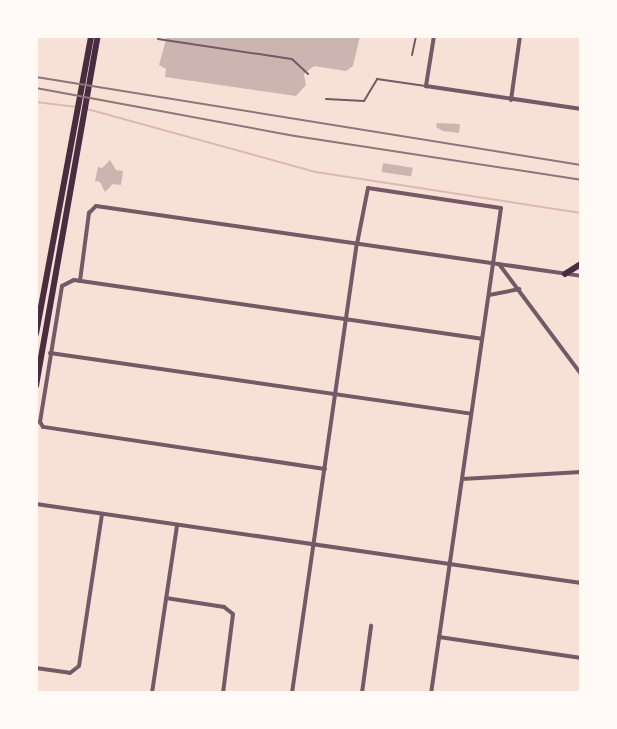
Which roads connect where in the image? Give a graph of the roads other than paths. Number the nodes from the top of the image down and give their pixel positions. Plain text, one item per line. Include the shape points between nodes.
1 (91, 36) edge
2 (98, 36) edge
3 (416, 36) edge
4 (434, 36) edge
5 (520, 36) edge
6 (158, 39) dead end
7 (412, 55) dead end
8 (308, 74) dead end
9 (426, 86) junction
10 (326, 99) dead end
11 (511, 100) junction
12 (581, 109) edge
13 (80, 118) junction
14 (357, 244) junction
15 (493, 263) junction
16 (499, 264) junction
17 (581, 264) edge
18 (565, 274) junction
19 (581, 276) edge
20 (80, 281) junction
21 (519, 290) junction
22 (489, 295) junction
23 (346, 320) junction
24 (36, 334) edge
25 (482, 340) junction
26 (50, 353) junction
27 (581, 374) edge
28 (36, 386) edge
29 (336, 394) junction
30 (471, 414) junction
31 (325, 469) junction
32 (581, 472) edge
33 (462, 479) junction
34 (36, 504) edge
35 (102, 514) junction
36 (177, 525) junction
37 (313, 544) junction
38 (450, 564) junction
39 (581, 583) edge
40 (166, 598) junction
41 (371, 626) dead end
42 (439, 637) junction
43 (581, 658) edge
44 (36, 668) edge
45 (152, 693) edge
46 (223, 693) edge
47 (292, 693) edge
48 (362, 693) edge
49 (431, 693) edge

1 - 13 main road
2 - 13 main road
3 - 7 lane
4 - 9 street
5 - 11 street
6 - 8 lane via 292,59
9 - 10 lane via 377,79 364,101
9 - 11 street
11 - 12 street
13 - 24 main road
13 - 28 main road
14 - 15 street
14 - 15 street via 366,188 501,208
14 - 20 street via 93,207
14 - 23 street
15 - 16 street
15 - 22 street
16 - 18 street
16 - 21 street
17 - 18 main road
18 - 19 street
20 - 23 street
20 - 26 street via 67,281 60,288
21 - 22 street
21 - 27 street
22 - 25 street
23 - 25 street
23 - 29 street
25 - 30 street
26 - 29 street
26 - 31 street via 40,422 44,428
29 - 30 street
29 - 31 street
30 - 33 street
31 - 37 street
32 - 33 street
33 - 38 street
34 - 35 street
35 - 36 street
35 - 44 street via 80,666 70,673
36 - 37 street
36 - 40 street
37 - 38 street
37 - 47 street
38 - 39 street
38 - 42 street
40 - 45 street
40 - 46 street via 224,607 232,614
41 - 48 street
42 - 43 street
42 - 49 street

